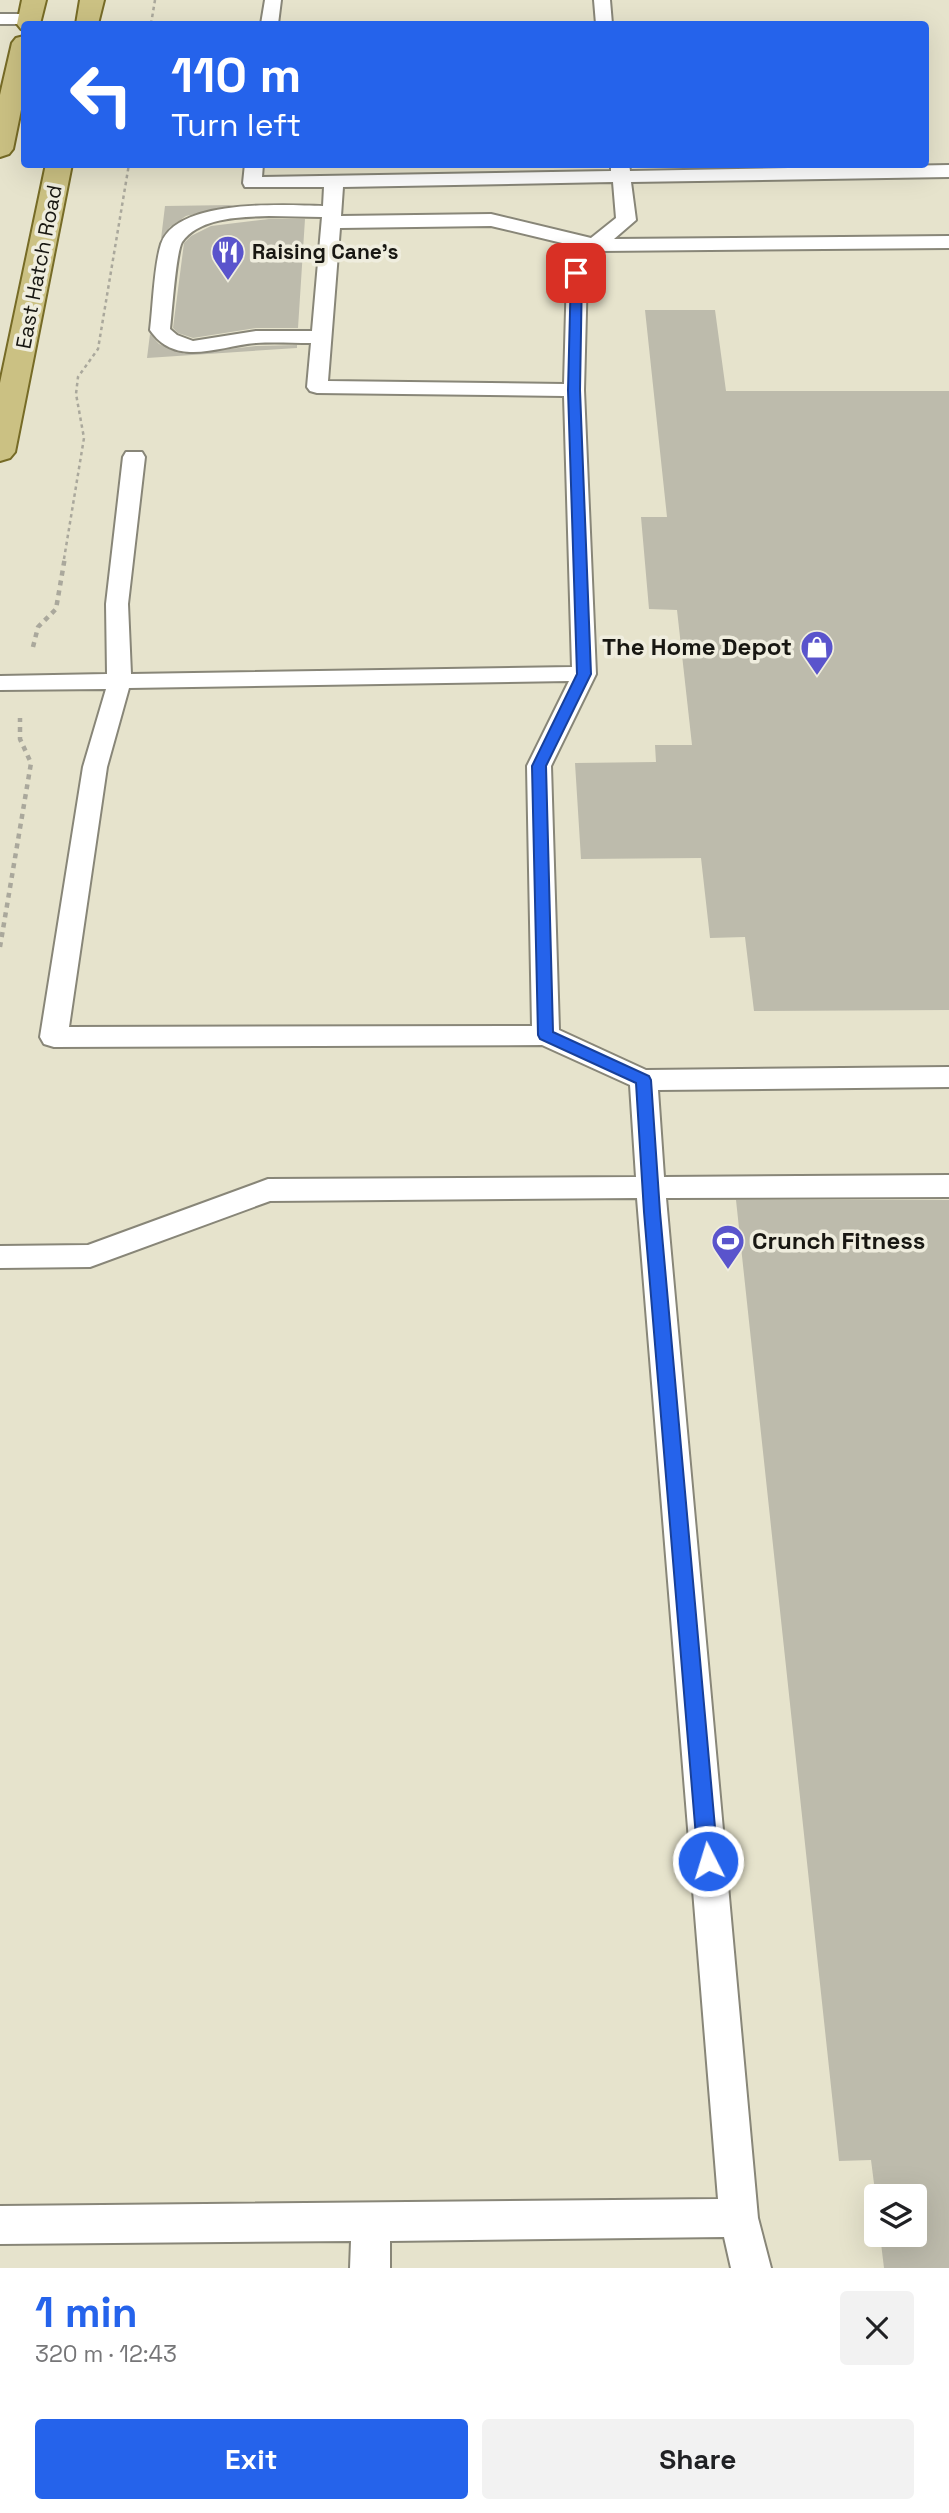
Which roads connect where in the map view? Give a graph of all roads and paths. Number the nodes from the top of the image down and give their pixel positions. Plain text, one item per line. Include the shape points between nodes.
1 (92, 0) edge
2 (155, 0) edge
3 (273, 0) edge
4 (602, 0) edge
5 (0, 19) edge
6 (29, 21) edge
7 (88, 21) edge
8 (152, 21) edge
9 (270, 21) edge
10 (604, 21) edge
11 (21, 56) edge
12 (0, 149) edge
13 (58, 168) edge
14 (128, 168) edge
15 (254, 168) edge
16 (949, 170) edge
17 (620, 172) edge
18 (334, 182) junction
19 (331, 217) junction
20 (949, 242) edge
21 (595, 245) junction
22 (321, 337) junction
23 (574, 390) junction
24 (0, 452) edge
25 (134, 457) dead end
26 (584, 674) junction
27 (119, 682) junction
28 (0, 683) edge
29 (26, 683) junction
30 (0, 947) edge
31 (545, 1035) junction
32 (949, 1077) edge
33 (643, 1080) junction
34 (949, 1186) edge
35 (650, 1188) junction
36 (0, 1257) edge
37 (739, 2218) junction
38 (371, 2222) junction
39 (0, 2225) edge
40 (370, 2268) edge
41 (751, 2268) edge

1 - 7 main road
2 - 8 path
3 - 9 lane
4 - 10 lane
5 - 6 lane
11 - 12 main road
13 - 24 main road, East Hatch Road
14 - 29 path via 98,349 78,377 76,394 84,438 56,608 35,634
15 - 18 lane via 252,183
16 - 17 lane
17 - 18 lane
17 - 21 lane via 626,220
18 - 19 lane
19 - 21 lane via 491,220
19 - 22 lane
19 - 22 lane via 258,211 224,214 176,235 171,243 160,330 180,345 205,347 253,337
20 - 21 lane
21 - 23 lane via 576,273
22 - 23 lane via 317,387
23 - 26 lane
25 - 27 lane via 117,604
26 - 27 lane
26 - 31 lane via 539,766
27 - 29 lane
27 - 31 lane via 95,767 54,1037
28 - 29 lane
29 - 30 path via 17,733 31,763
31 - 33 lane
32 - 33 lane
33 - 35 lane
34 - 35 lane
35 - 36 lane via 268,1190 90,1256
35 - 37 lane
37 - 38 lane
37 - 41 lane
38 - 39 lane
38 - 40 lane

